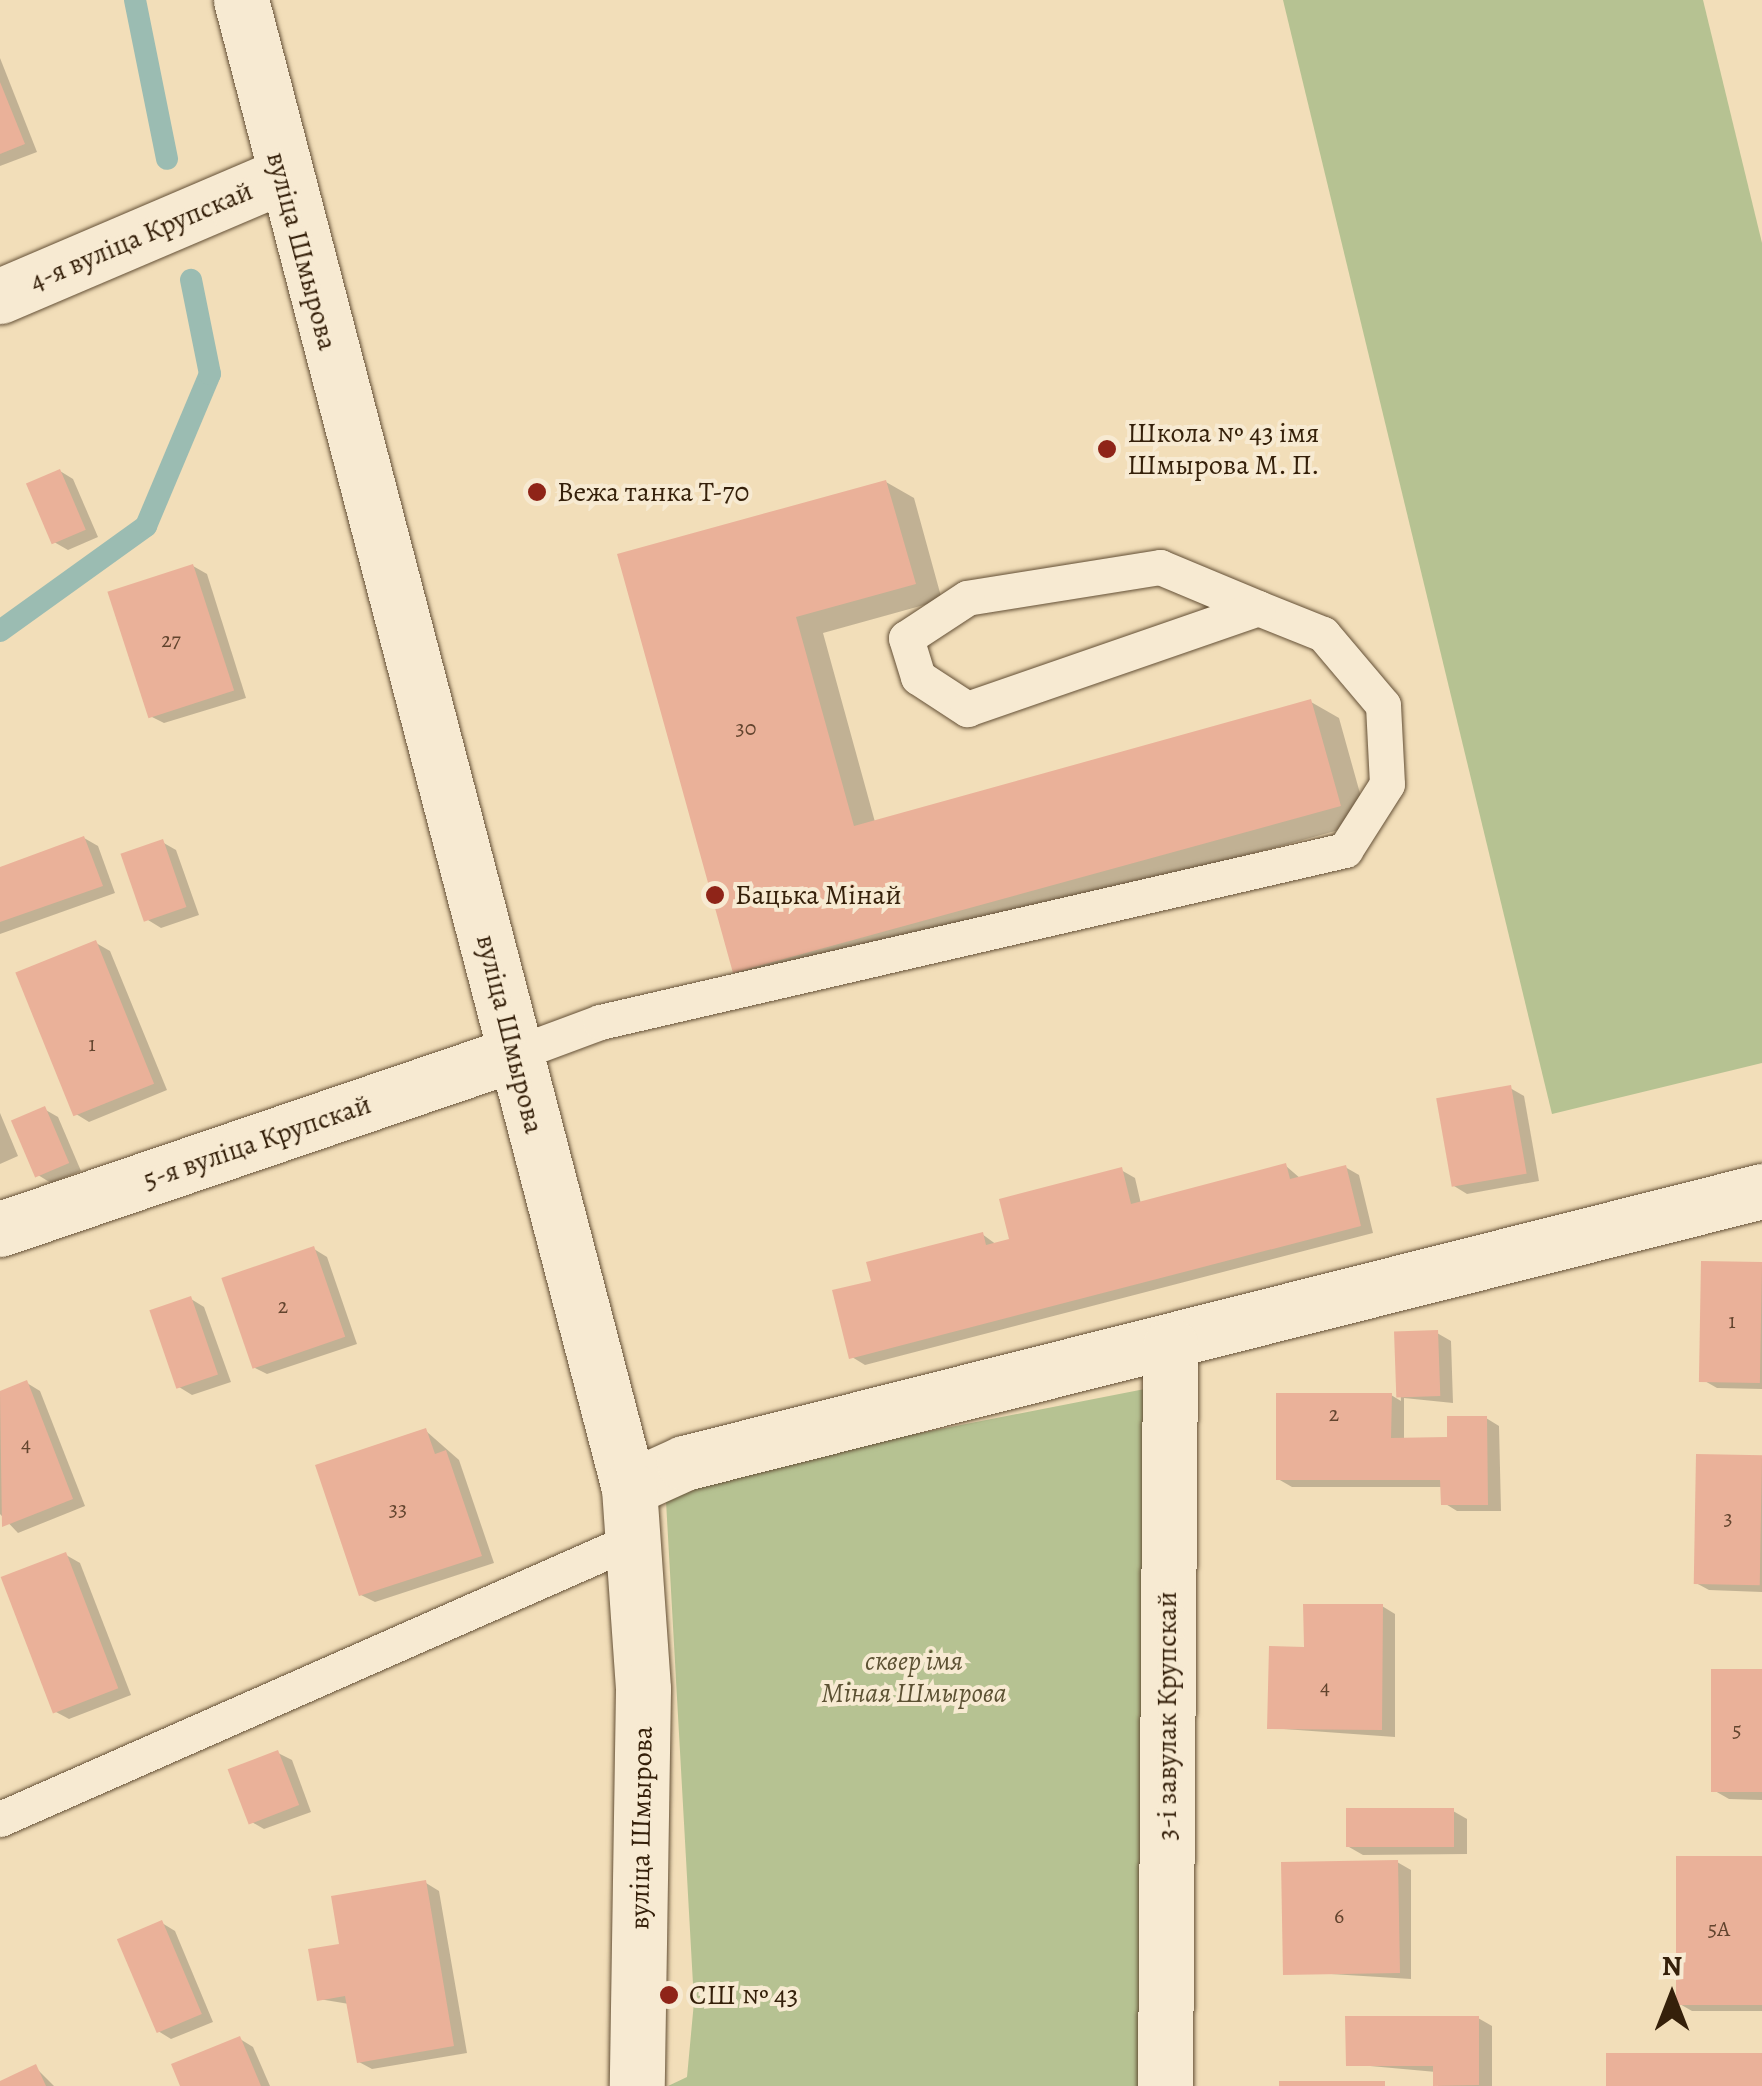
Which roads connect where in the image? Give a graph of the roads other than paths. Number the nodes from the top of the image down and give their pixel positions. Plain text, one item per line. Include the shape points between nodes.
1 (241, 0) edge
2 (281, 176) junction
3 (0, 296) edge
4 (1258, 608) junction
5 (514, 1054) junction
6 (1762, 1190) edge
7 (0, 1229) edge
8 (1170, 1345) junction
9 (632, 1513) junction
10 (0, 1818) edge
11 (636, 2086) edge
12 (1165, 2086) edge

1 - 2 street, вуліца Шмырова
2 - 3 street, 4-я вуліца Крупскай
2 - 5 street, вуліца Шмырова
4 - 4 lane via 967,709 918,677 906,638 967,598 1160,568
4 - 5 lane via 1323,634 1382,705 1387,784 1345,850 600,1022
5 - 7 street, 5-я вуліца Крупскай
5 - 9 street, вуліца Шмырова
6 - 8 street
8 - 9 street via 684,1463
8 - 12 street, 3-і завулак Крупскай
9 - 10 lane
9 - 11 street, вуліца Шмырова via 643,1689

